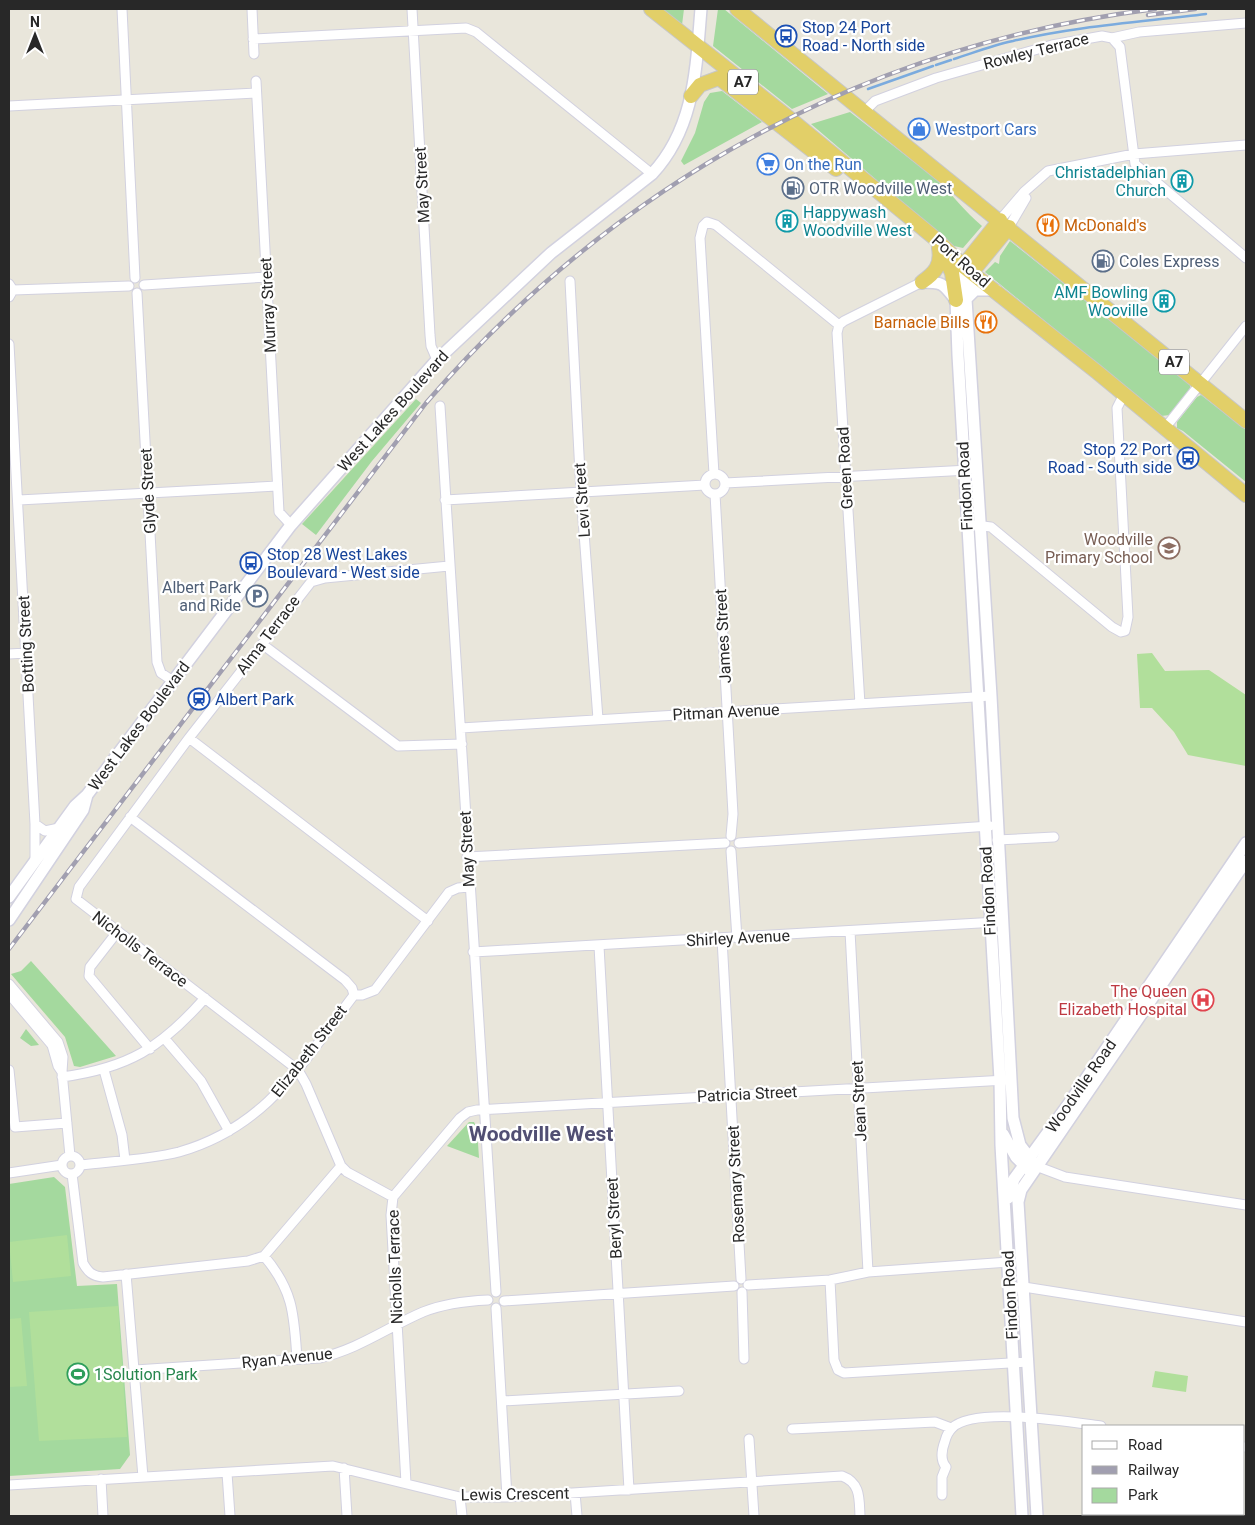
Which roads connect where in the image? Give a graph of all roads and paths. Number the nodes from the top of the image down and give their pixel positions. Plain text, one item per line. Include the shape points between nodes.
1 (122, 9) edge
2 (252, 9) edge
3 (412, 9) edge
4 (651, 9) edge
5 (701, 9) edge
6 (737, 9) edge
7 (1246, 22) edge
8 (414, 30) junction
9 (1112, 38) junction
10 (253, 39) junction
11 (698, 45) junction
12 (254, 54) dead end
13 (256, 81) dead end
14 (256, 93) junction
15 (691, 96) junction
16 (127, 100) junction
17 (9, 106) edge
18 (864, 112) junction
19 (1246, 145) edge
20 (1134, 154) junction
21 (652, 174) junction
22 (868, 183) junction
23 (1004, 224) junction
24 (937, 240) junction
25 (1246, 258) edge
26 (968, 269) junction
27 (267, 277) junction
28 (135, 278) junction
29 (570, 281) dead end
30 (922, 282) junction
31 (144, 285) junction
32 (129, 286) junction
33 (10, 290) edge
34 (996, 290) junction
35 (137, 293) junction
36 (961, 300) junction
37 (838, 325) junction
38 (1246, 326) edge
39 (9, 344) edge
40 (438, 360) junction
41 (1200, 383) junction
42 (1124, 394) junction
43 (440, 406) dead end
44 (1246, 421) edge
45 (1165, 428) junction
46 (965, 470) junction
47 (978, 470) junction
48 (13, 471) edge
49 (714, 474) junction
50 (846, 477) junction
51 (725, 483) junction
52 (705, 485) junction
53 (278, 486) junction
54 (148, 493) junction
55 (582, 493) junction
56 (715, 494) junction
57 (1246, 495) edge
58 (19, 500) junction
59 (445, 500) junction
60 (291, 525) junction
61 (981, 525) junction
62 (967, 526) junction
63 (449, 566) junction
64 (262, 644) junction
65 (26, 653) junction
66 (9, 654) edge
67 (173, 681) junction
68 (991, 696) junction
69 (977, 697) junction
70 (860, 704) junction
71 (727, 712) junction
72 (598, 719) junction
73 (461, 728) junction
74 (189, 738) junction
75 (462, 744) junction
76 (87, 795) junction
77 (130, 817) junction
78 (35, 824) junction
79 (996, 826) junction
80 (984, 827) junction
81 (59, 828) junction
82 (1054, 837) dead end
83 (728, 840) junction
84 (997, 840) junction
85 (739, 843) junction
86 (1246, 843) edge
87 (731, 851) junction
88 (467, 856) junction
89 (1246, 861) edge
90 (35, 862) junction
91 (469, 887) junction
92 (9, 897) edge
93 (76, 899) joint
94 (9, 920) edge
95 (428, 920) junction
96 (1002, 922) junction
97 (989, 923) junction
98 (118, 931) junction
99 (850, 931) junction
100 (736, 938) junction
101 (722, 939) junction
102 (599, 946) junction
103 (473, 952) junction
104 (9, 984) edge
105 (9, 994) edge
106 (354, 995) junction
107 (205, 998) junction
108 (166, 1039) junction
109 (150, 1049) junction
110 (9, 1070) edge
111 (104, 1070) junction
112 (298, 1070) junction
113 (62, 1075) junction
114 (1005, 1080) junction
115 (858, 1088) junction
116 (731, 1095) junction
117 (607, 1102) junction
118 (484, 1109) junction
119 (67, 1123) junction
120 (229, 1131) junction
121 (1002, 1132) junction
122 (1016, 1132) junction
123 (1040, 1144) junction
124 (70, 1156) junction
125 (125, 1160) junction
126 (80, 1164) junction
127 (62, 1165) junction
128 (341, 1166) junction
129 (1030, 1166) junction
130 (9, 1173) edge
131 (72, 1174) junction
132 (393, 1197) junction
133 (1246, 1205) edge
134 (1005, 1207) junction
135 (264, 1256) junction
136 (1009, 1262) junction
137 (868, 1272) junction
138 (126, 1274) junction
139 (830, 1280) junction
140 (741, 1285) junction
141 (1024, 1287) junction
142 (1010, 1288) junction
143 (496, 1292) junction
144 (618, 1292) junction
145 (488, 1300) junction
146 (504, 1300) junction
147 (496, 1308) junction
148 (1246, 1322) edge
149 (397, 1325) junction
150 (296, 1359) junction
151 (744, 1359) dead end
152 (1028, 1362) junction
153 (1013, 1363) junction
154 (135, 1370) junction
155 (679, 1392) dead end
156 (624, 1395) junction
157 (502, 1401) junction
158 (1031, 1416) junction
159 (1016, 1417) junction
160 (1093, 1425) edge
161 (951, 1428) junction
162 (792, 1429) dead end
163 (749, 1439) dead end
164 (344, 1468) junction
165 (227, 1473) junction
166 (143, 1478) junction
167 (101, 1479) junction
168 (752, 1482) junction
169 (406, 1483) junction
170 (9, 1485) edge
171 (629, 1490) junction
172 (575, 1493) junction
173 (942, 1495) dead end
174 (460, 1497) junction
175 (507, 1497) junction
176 (103, 1516) edge
177 (230, 1516) edge
178 (347, 1516) edge
179 (462, 1516) edge
180 (576, 1516) edge
181 (754, 1516) edge
182 (860, 1516) edge
183 (1022, 1516) edge
184 (1037, 1516) edge

1 - 16 street
2 - 10 street
3 - 8 street, May Street
4 - 11 highway, Port Road / A7
5 - 11 main road, West Lakes Boulevard
6 - 18 highway, A7
7 - 9 street, Rowley Terrace via 1139,32
8 - 10 street
8 - 21 street via 466,28 476,32
8 - 40 street, May Street via 430,335
9 - 18 street, Rowley Terrace via 1102,36 1052,45 964,69 874,101
9 - 20 street via 1120,47
10 - 12 street
11 - 15 main road, West Lakes Boulevard
11 - 22 highway, Port Road / A7
13 - 14 street, Murray Street
14 - 16 street
14 - 27 street, Murray Street
15 - 21 main road, West Lakes Boulevard via 679,138
15 - 22 highway via 700,85 719,78 858,186
16 - 17 street
16 - 28 street
18 - 23 highway, A7
19 - 20 street
20 - 23 street via 1048,171 1029,189
20 - 25 street via 1135,164 1142,172
21 - 40 main road, West Lakes Boulevard via 551,253
22 - 24 highway, Port Road / A7
23 - 26 highway
23 - 41 highway, A7
24 - 26 highway, Port Road / A7
24 - 30 highway via 940,262 935,272
24 - 36 highway
26 - 34 highway, Port Road / A7
26 - 36 main road, Findon Road
27 - 31 street
27 - 53 street, Murray Street
28 - 31 street
28 - 32 street
29 - 55 street, Levi Street
30 - 36 main road via 940,282
30 - 37 street
31 - 35 street
32 - 33 street
32 - 35 street via 132,292
34 - 36 main road via 975,290
34 - 42 highway, Port Road / A7
35 - 54 street, Glyde Street
36 - 46 main road, Findon Road
36 - 47 main road, Findon Road
37 - 49 street via 716,225 707,222 703,226 700,238
37 - 50 street, Green Road
38 - 41 street
39 - 48 street, Botting Street
40 - 60 main road, West Lakes Boulevard
41 - 44 highway, A7
41 - 45 street
42 - 45 highway, Port Road / A7
42 - 61 street via 1116,408 1127,626 1124,631 1112,627 991,527
43 - 59 street, May Street
45 - 57 highway, Port Road / A7
46 - 47 street
46 - 50 street
46 - 62 main road, Findon Road
47 - 61 main road, Findon Road
48 - 58 street, Botting Street
49 - 51 street
49 - 52 street via 706,479
50 - 51 street
50 - 70 street, Green Road
51 - 56 street via 723,490
52 - 55 street
52 - 56 street via 709,493
53 - 54 street
53 - 60 street, Murray Street via 279,512
54 - 58 street
54 - 67 street, Glyde Street via 157,662 161,673
55 - 59 street
55 - 72 street, Levi Street
56 - 71 street, James Street
58 - 65 street, Botting Street
59 - 63 street, May Street
60 - 67 main road, West Lakes Boulevard
61 - 62 street
61 - 68 main road, Findon Road
62 - 69 main road, Findon Road
63 - 64 street, Alma Terrace via 311,582
63 - 73 street, May Street
64 - 74 street, Alma Terrace
64 - 75 street via 398,746
65 - 66 street
65 - 78 street, Botting Street
67 - 76 main road, West Lakes Boulevard
68 - 69 street, Pitman Avenue
68 - 79 main road, Findon Road
69 - 70 street, Pitman Avenue
69 - 80 main road, Findon Road
70 - 71 street, Pitman Avenue
71 - 72 street, Pitman Avenue
71 - 83 street, James Street via 733,814
72 - 73 street, Pitman Avenue
73 - 75 street, May Street
74 - 77 street, Alma Terrace
74 - 95 street
75 - 88 street, May Street
76 - 81 main road, West Lakes Boulevard
76 - 94 main road, West Lakes Boulevard via 83,810
77 - 93 street, Alma Terrace via 79,887
77 - 106 street via 345,980
78 - 81 street via 45,831
78 - 90 street, Botting Street
79 - 80 street
79 - 84 main road, Findon Road
80 - 85 street
80 - 97 main road, Findon Road
81 - 90 main road, West Lakes Boulevard
82 - 84 street
83 - 85 street via 736,838
83 - 87 street via 726,848
83 - 88 street
84 - 96 main road, Findon Road
85 - 87 street
86 - 123 main road, Woodville Road
87 - 100 street
88 - 91 street, May Street
89 - 129 main road, Woodville Road
90 - 92 main road, West Lakes Boulevard
91 - 95 street, Elizabeth Street via 449,892
91 - 103 street, May Street
93 - 98 street, Nicholls Terrace
95 - 106 street, Elizabeth Street via 375,990
96 - 97 street, Shirley Avenue
96 - 114 main road, Findon Road
97 - 99 street, Shirley Avenue
97 - 114 main road, Findon Road
98 - 107 street, Nicholls Terrace
98 - 109 street via 90,967 89,976
99 - 100 street, Shirley Avenue
99 - 115 street, Jean Street
100 - 101 street, Shirley Avenue
101 - 102 street, Shirley Avenue
101 - 116 street, Rosemary Street
102 - 103 street, Shirley Avenue
102 - 117 street, Beryl Street
103 - 118 street, May Street
104 - 113 street via 58,1042 63,1057
105 - 113 street via 52,1045
106 - 112 street, Elizabeth Street
107 - 108 street
107 - 112 street, Nicholls Terrace
108 - 109 street
108 - 120 street via 201,1080
109 - 111 street
110 - 119 street via 15,1127
111 - 113 street
111 - 125 street via 122,1135
112 - 120 street, Elizabeth Street via 272,1099
112 - 128 street, Nicholls Terrace
113 - 119 street
114 - 115 street, Patricia Street
114 - 121 main road, Findon Road
114 - 122 main road, Findon Road
115 - 116 street, Patricia Street
115 - 137 street, Jean Street
116 - 117 street, Patricia Street
116 - 140 street, Rosemary Street
117 - 118 street, Patricia Street
117 - 144 street, Beryl Street
118 - 132 street, Patricia Street via 468,1112 460,1118
118 - 143 street, May Street
119 - 124 street
120 - 125 street, Elizabeth Street via 178,1152
121 - 129 main road via 1016,1157
121 - 134 main road, Findon Road
122 - 123 main road via 1030,1142
122 - 129 main road, Findon Road
123 - 129 main road, Woodville Road
124 - 126 street
124 - 127 street
125 - 126 street, Elizabeth Street
126 - 131 street
127 - 130 street
127 - 131 street via 66,1172
128 - 132 street, Nicholls Terrace
128 - 135 street
129 - 133 street via 1056,1179 1065,1177
129 - 134 main road, Woodville Road via 1014,1179
129 - 141 main road, Findon Road via 1018,1202
131 - 138 street via 83,1263 95,1276
132 - 149 street, Nicholls Terrace via 391,1215
134 - 136 main road, Findon Road
135 - 138 street via 248,1261
135 - 150 street via 282,1280 294,1311
136 - 137 street
136 - 142 main road, Findon Road
137 - 139 street
138 - 154 street
139 - 140 street
139 - 153 street via 834,1360 838,1370 852,1373
140 - 144 street
140 - 151 street, Rosemary Street
141 - 142 street
141 - 148 street
141 - 152 main road, Findon Road
142 - 153 main road, Findon Road
143 - 145 street via 490,1294
143 - 146 street via 503,1295
144 - 146 street
144 - 156 street, Beryl Street
145 - 147 street
145 - 149 street, Ryan Avenue via 442,1307
146 - 147 street
147 - 157 street
149 - 150 street, Ryan Avenue via 338,1354
149 - 169 street, Nicholls Terrace
150 - 154 street, Ryan Avenue
152 - 153 street
152 - 158 main road, Findon Road
153 - 159 main road, Findon Road
154 - 166 street
155 - 156 street
156 - 157 street
156 - 171 street, Beryl Street
157 - 175 street
158 - 159 street
158 - 160 street
158 - 184 main road, Findon Road
159 - 161 street via 971,1419
159 - 183 main road, Findon Road
161 - 162 street via 936,1422
161 - 173 street via 942,1451 946,1467 942,1476
163 - 168 street
164 - 165 street, Lewis Crescent
164 - 169 street, Lewis Crescent
164 - 178 street
165 - 166 street, Lewis Crescent
165 - 177 street
166 - 167 street, Lewis Crescent
167 - 170 street, Lewis Crescent
167 - 176 street
168 - 171 street, Lewis Crescent
168 - 181 street
168 - 182 street, Lewis Crescent via 842,1476 851,1479 856,1486
169 - 174 street, Lewis Crescent
171 - 172 street, Lewis Crescent
172 - 175 street, Lewis Crescent
172 - 180 street
174 - 175 street, Lewis Crescent
174 - 179 street

